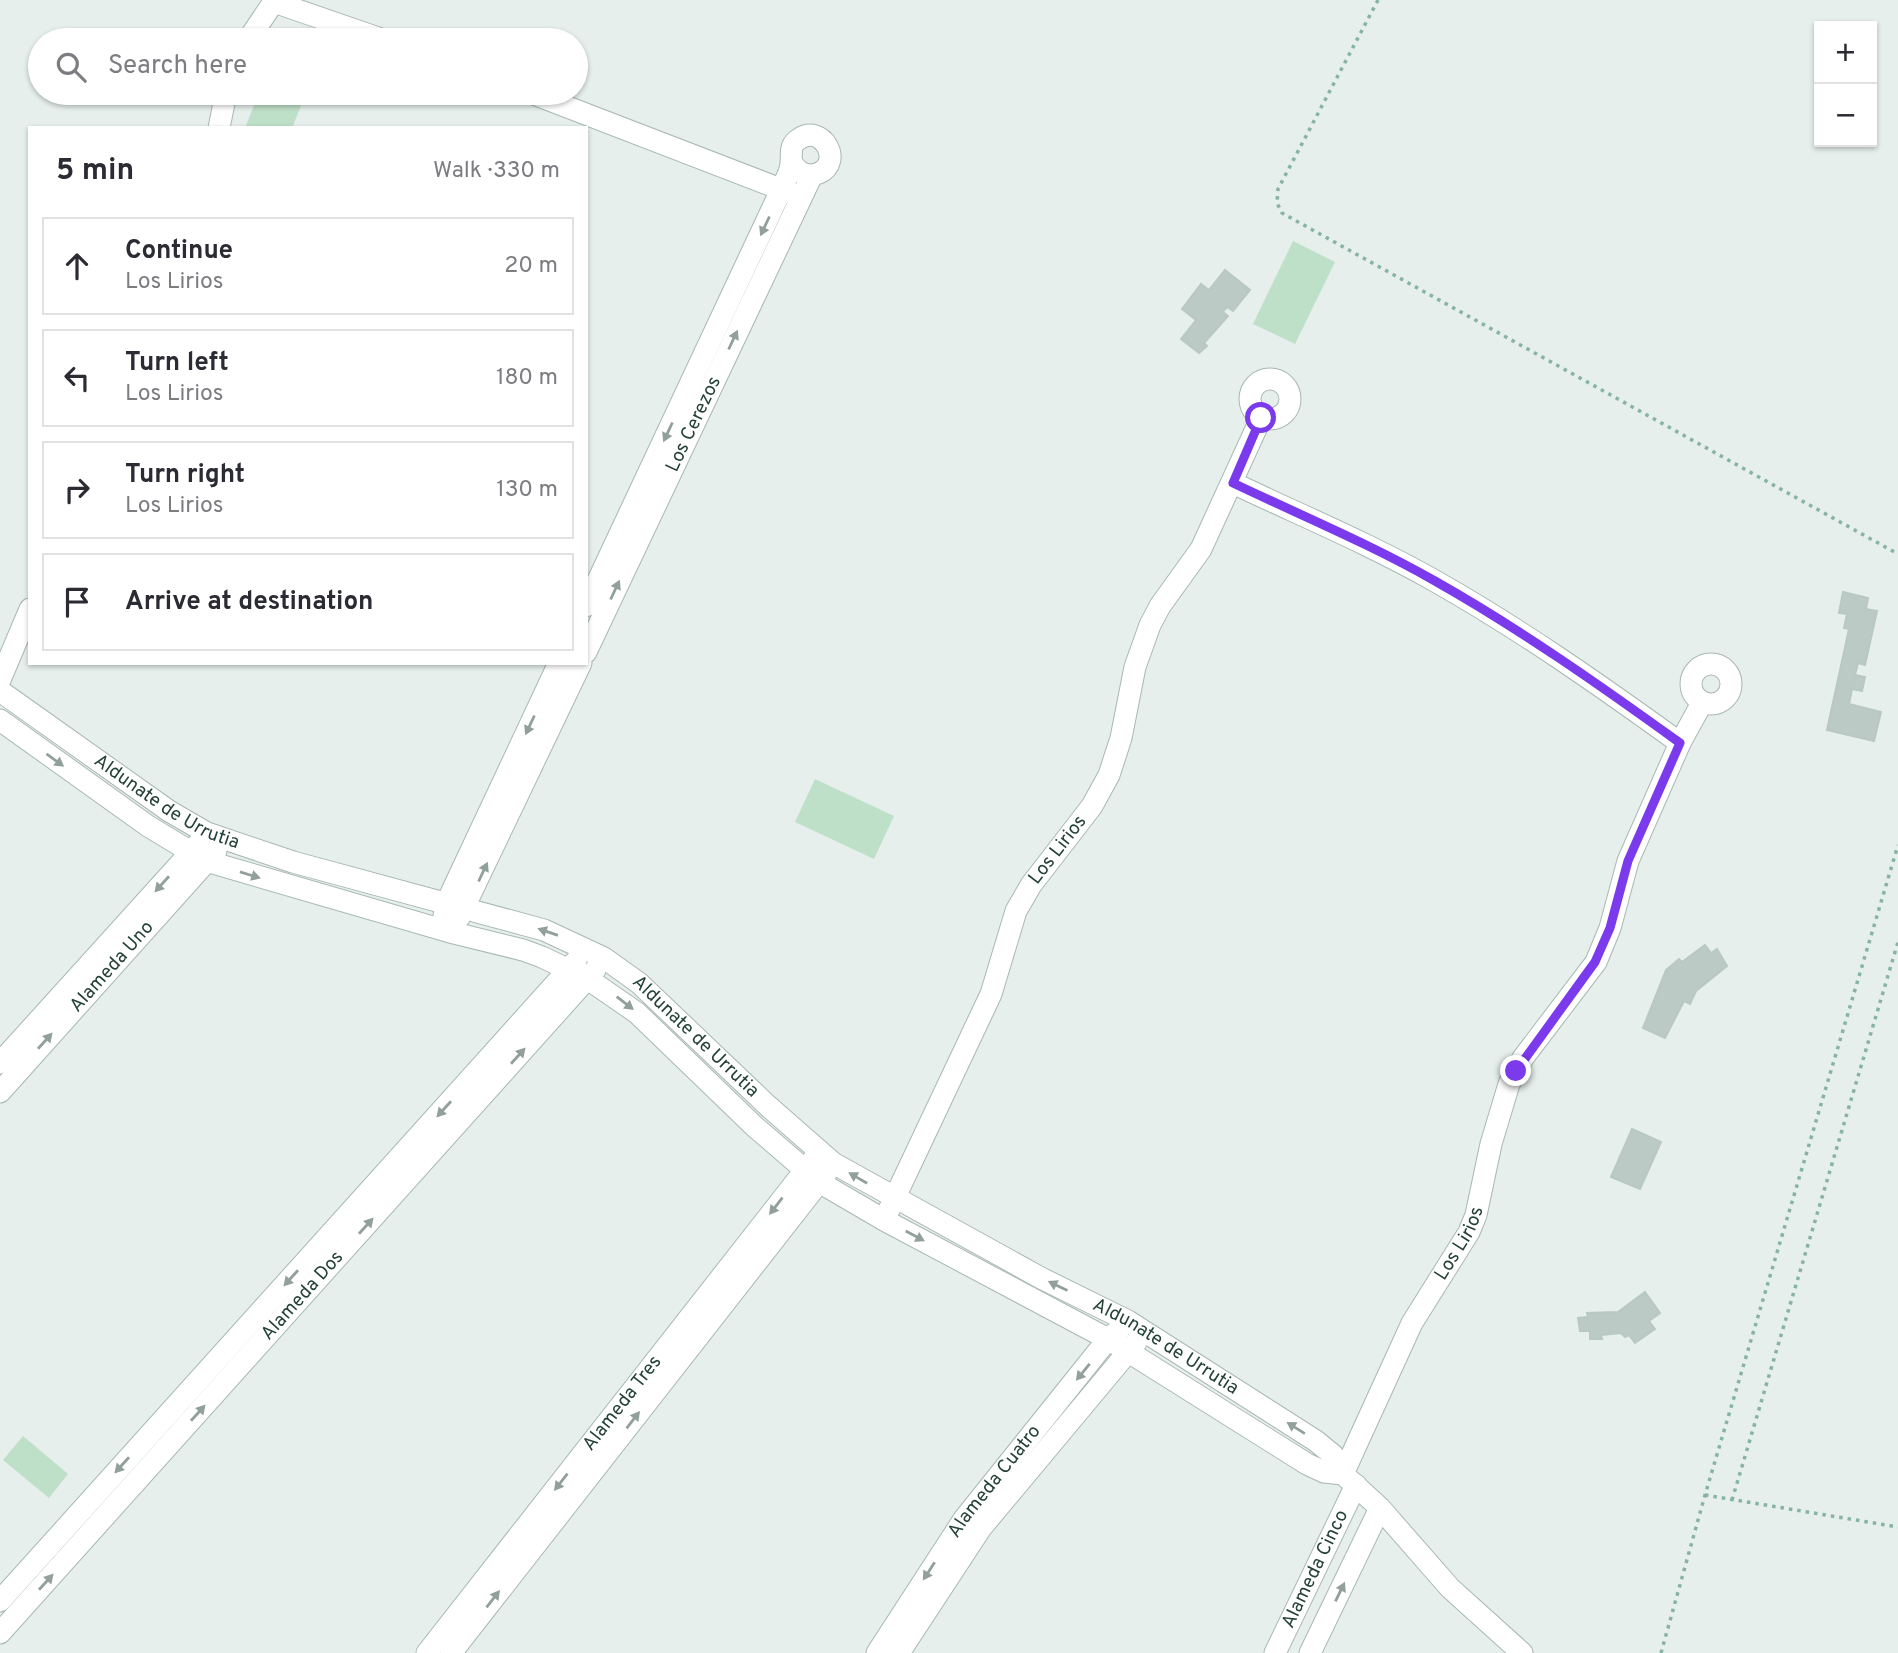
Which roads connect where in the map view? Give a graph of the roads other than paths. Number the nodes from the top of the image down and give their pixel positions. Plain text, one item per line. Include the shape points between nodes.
1 (274, 1) edge
2 (256, 28) edge
3 (350, 28) edge
4 (224, 105) edge
5 (562, 105) edge
6 (219, 126) edge
7 (792, 163) junction
8 (812, 175) junction
9 (792, 193) junction
10 (1261, 418) dead end
11 (1233, 483) junction
12 (588, 602) edge
13 (28, 614) edge
14 (588, 648) edge
15 (558, 665) edge
16 (580, 665) edge
17 (0, 680) edge
18 (0, 691) edge
19 (1702, 703) dead end
20 (0, 720) edge
21 (1680, 743) junction
22 (216, 837) junction
23 (198, 857) junction
24 (456, 906) junction
25 (446, 931) junction
26 (595, 953) junction
27 (579, 974) junction
28 (0, 1063) edge
29 (0, 1092) edge
30 (826, 1158) junction
31 (812, 1177) junction
32 (895, 1199) junction
33 (884, 1220) junction
34 (1136, 1326) junction
35 (1108, 1339) junction
36 (1128, 1351) junction
37 (1350, 1480) junction
38 (1380, 1508) junction
39 (0, 1601) edge
40 (0, 1633) edge
41 (427, 1653) edge
42 (451, 1653) edge
43 (877, 1653) edge
44 (899, 1653) edge
45 (1275, 1653) edge
46 (1310, 1653) edge
47 (1522, 1653) edge

1 - 2 street
1 - 3 street
4 - 6 street
5 - 9 street
7 - 8 street via 800,173
7 - 8 street, Los Cerezos via 791,150 797,140 809,135 821,138 829,147 830,160 824,170
7 - 9 street, Los Cerezos
8 - 9 street, Los Cerezos
9 -> 12 street, Los Cerezos
14 -> 9 street, Los Cerezos
10 - 11 street, Los Lirios
11 - 21 street via 1456,593
11 - 32 street, Los Lirios via 1193,563 1150,625 1109,775 1016,911 991,994
13 - 17 street
15 -> 24 street
24 -> 16 street
18 - 22 street, Aldunate de Urrutia via 169,811
19 - 21 street, Los Lirios
20 -> 23 street, Aldunate de Urrutia
21 - 37 street, Los Lirios via 1628,861 1604,946 1509,1084 1476,1215 1412,1323
22 - 23 street, Alameda Uno
22 - 24 street, Aldunate de Urrutia
23 -> 25 street, Aldunate de Urrutia
23 -> 28 street, Alameda Uno
29 -> 23 street, Alameda Uno
24 - 25 street
26 -> 24 street, Aldunate de Urrutia via 544,930
25 - 27 street, Aldunate de Urrutia via 523,950
26 - 27 street, Alameda Dos
26 - 30 street, Aldunate de Urrutia via 639,983
27 -> 31 street, Aldunate de Urrutia via 637,1013
27 -> 39 street, Alameda Dos
40 -> 27 street, Alameda Dos
30 - 31 street, Alameda Tres
32 -> 30 street, Aldunate de Urrutia
31 - 33 street, Aldunate de Urrutia
31 -> 41 street, Alameda Tres
42 -> 31 street, Alameda Tres
32 - 33 street, Los Lirios
34 -> 32 street, Aldunate de Urrutia
33 -> 35 street, Aldunate de Urrutia
34 - 35 street, Alameda Cuatro
34 - 36 street, Alameda Cuatro
37 -> 34 street, Aldunate de Urrutia via 1333,1455 1316,1441
35 - 36 street, Aldunate de Urrutia
35 -> 43 street, Alameda Cuatro via 964,1519
36 - 37 street, Aldunate de Urrutia via 1307,1464
36 - 44 street, Alameda Cuatro via 981,1528
37 - 38 street, Aldunate de Urrutia
37 - 45 street, Alameda Cinco
46 -> 38 street, Alameda Cinco
38 - 47 street, Aldunate de Urrutia via 1450,1588

